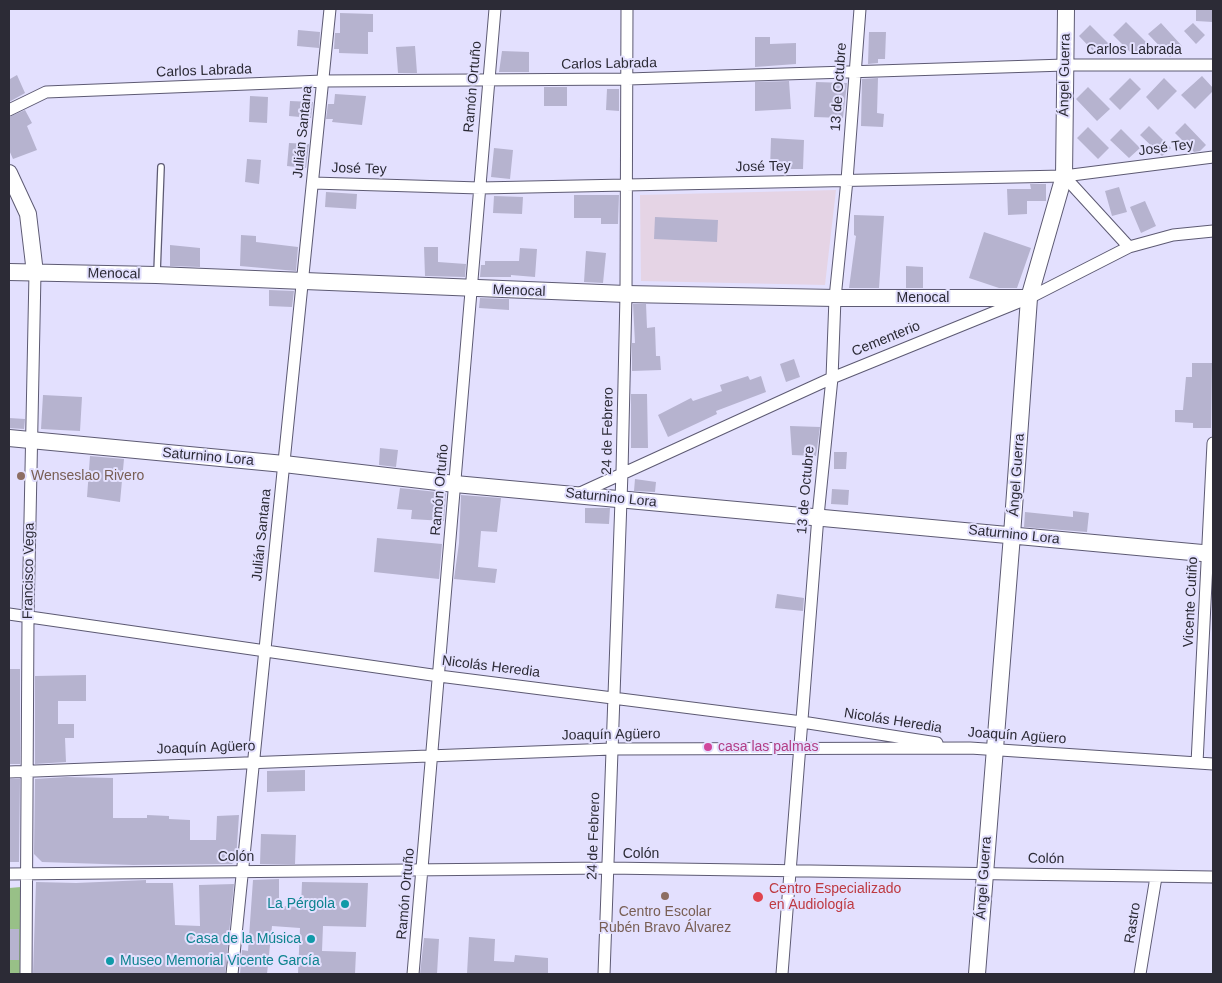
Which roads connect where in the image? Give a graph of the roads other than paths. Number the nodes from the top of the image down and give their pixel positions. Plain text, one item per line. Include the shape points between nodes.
1 (330, 9) edge
2 (495, 9) edge
3 (627, 9) edge
4 (860, 9) edge
5 (1066, 9) edge
6 (1064, 65) junction
7 (1213, 65) edge
8 (856, 72) junction
9 (628, 79) junction
10 (323, 81) junction
11 (489, 81) junction
12 (9, 110) edge
13 (1213, 157) edge
14 (161, 168) dead end
15 (9, 173) edge
16 (1064, 176) junction
17 (847, 180) junction
18 (313, 183) junction
19 (627, 184) junction
20 (480, 188) junction
21 (1213, 231) edge
22 (1129, 247) junction
23 (9, 272) edge
24 (35, 273) junction
25 (156, 275) junction
26 (303, 280) junction
27 (472, 289) junction
28 (626, 294) junction
29 (835, 298) junction
30 (1029, 298) junction
31 (832, 378) junction
32 (9, 438) edge
33 (32, 440) junction
34 (1213, 443) edge
35 (284, 464) junction
36 (622, 472) junction
37 (455, 484) junction
38 (576, 495) junction
39 (621, 500) junction
40 (818, 516) junction
41 (1012, 535) junction
42 (1211, 554) edge
43 (9, 614) edge
44 (28, 617) junction
45 (265, 650) junction
46 (440, 676) junction
47 (614, 697) junction
48 (802, 722) junction
49 (970, 748) junction
50 (612, 749) junction
51 (801, 749) junction
52 (994, 750) junction
53 (433, 756) junction
54 (253, 761) junction
55 (1197, 763) junction
56 (1213, 764) edge
57 (28, 771) junction
58 (9, 772) edge
59 (608, 868) junction
60 (791, 870) junction
61 (242, 872) junction
62 (423, 872) junction
63 (28, 873) junction
64 (984, 873) junction
65 (9, 874) edge
66 (1156, 877) junction
67 (1213, 877) edge
68 (26, 974) edge
69 (232, 974) edge
70 (413, 974) edge
71 (604, 974) edge
72 (782, 974) edge
73 (977, 974) edge
74 (1140, 974) edge

1 - 10 street, Julián Santana
2 - 11 street, Ramón Ortuño
3 - 9 street, 24 de Febrero
4 - 8 street, 13 de Octubre
5 - 6 street, Ángel Guerra
6 - 7 street, Carlos Labrada
6 - 8 street, Carlos Labrada
6 - 16 street, Ángel Guerra
8 - 9 street, Carlos Labrada
8 - 17 street, 13 de Octubre
9 - 11 street, Carlos Labrada
9 - 19 street, 24 de Febrero
10 - 11 street, Carlos Labrada
10 - 12 street, Carlos Labrada via 46,92
10 - 18 street, Julián Santana
11 - 20 street, Ramón Ortuño
13 - 16 street, José Tey
14 - 25 lane
15 - 24 street, Francisco Vega via 28,214
16 - 17 street, José Tey
16 - 22 street
16 - 30 street, Ángel Guerra
17 - 19 street, José Tey
17 - 29 street, 13 de Octubre
18 - 20 street, José Tey
18 - 26 street, Julián Santana
19 - 20 street, José Tey
19 - 28 street, 24 de Febrero
20 - 27 street, Ramón Ortuño
21 - 22 street, Cementerio via 1173,235
22 - 30 street, Cementerio
23 - 24 street, Menocal
24 - 25 street, Menocal
24 - 33 street, Francisco Vega
25 - 26 street, Menocal
26 - 27 street, Menocal
26 - 35 street, Julián Santana
27 - 28 street, Menocal
27 - 37 street, Ramón Ortuño
28 - 29 street, Menocal
28 - 36 street, 24 de Febrero
29 - 30 street, Menocal
29 - 31 street, 13 de Octubre
30 - 31 street, Cementerio
30 - 41 street, Ángel Guerra
31 - 36 street, Cementerio
31 - 40 street, 13 de Octubre
32 - 33 street, Saturnino Lora
33 - 35 street, Saturnino Lora
33 - 44 street, Francisco Vega
34 - 42 street, Vicente Cutiño
35 - 37 street, Saturnino Lora
35 - 45 street, Julián Santana
36 - 38 street, Cementerio
36 - 39 street, 24 de Febrero
37 - 38 street, Saturnino Lora
37 - 46 street, Ramón Ortuño
38 - 39 street, Saturnino Lora
39 - 40 street, Saturnino Lora
39 - 47 street, 24 de Febrero
40 - 41 street, Saturnino Lora
40 - 48 street, 13 de Octubre
41 - 42 street, Saturnino Lora
41 - 52 street, Ángel Guerra
42 - 55 street, Vicente Cutiño
43 - 44 street, Nicolás Heredia
44 - 45 street, Nicolás Heredia
44 - 57 street, Francisco Vega
45 - 46 street, Nicolás Heredia
45 - 54 street, Julián Santana
46 - 47 street, Nicolás Heredia
46 - 53 street, Ramón Ortuño
47 - 48 street, Nicolás Heredia
47 - 50 street, 24 de Febrero
48 - 49 street, Nicolás Heredia
48 - 51 street, 13 de Octubre
49 - 51 street, Joaquín Agüero
49 - 52 street, Joaquín Agüero
50 - 51 street, Joaquín Agüero
50 - 53 street, Joaquín Agüero
50 - 59 street, 24 de Febrero
51 - 60 street, 13 de Octubre
52 - 55 street, Joaquín Agüero
52 - 64 street, Ángel Guerra
53 - 54 street, Joaquín Agüero
53 - 62 street, Ramón Ortuño
54 - 57 street, Joaquín Agüero
54 - 61 street, Julián Santana
55 - 56 street, Joaquín Agüero
57 - 58 street, Joaquín Agüero
57 - 63 street, Francisco Vega
59 - 60 street, Colón
59 - 62 street, Colón
59 - 71 street, 24 de Febrero
60 - 64 street, Colón
60 - 72 street, 13 de Octubre
61 - 62 street, Colón
61 - 63 street, Colón
61 - 69 street, Julián Santana
62 - 70 street, Ramón Ortuño
63 - 65 street, Colón
63 - 68 street, Francisco Vega
64 - 66 street, Colón
64 - 73 street, Ángel Guerra
66 - 67 street, Colón
66 - 74 street, Rastro

